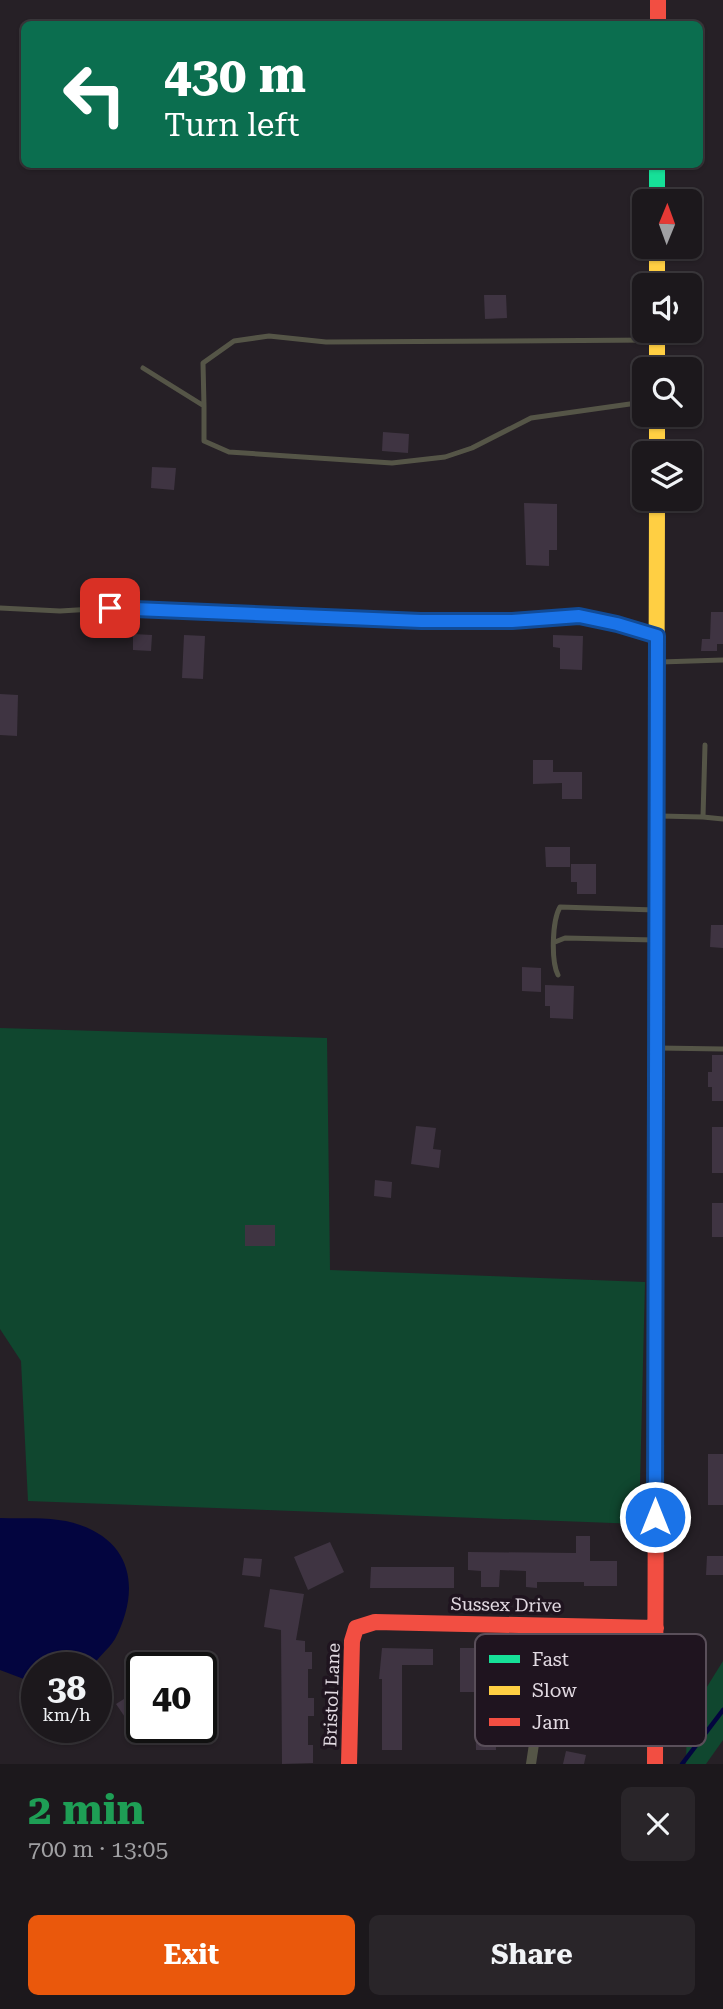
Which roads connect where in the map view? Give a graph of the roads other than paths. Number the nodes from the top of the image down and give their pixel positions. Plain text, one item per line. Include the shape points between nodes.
1 (658, 0) edge
2 (658, 21) edge
3 (657, 168) edge
4 (657, 189) edge
5 (632, 336) edge
6 (143, 368) dead end
7 (632, 404) edge
8 (204, 406) junction
9 (657, 511) edge
10 (0, 608) edge
11 (657, 636) junction
12 (723, 660) edge
13 (657, 662) junction
14 (705, 746) dead end
15 (657, 816) junction
16 (703, 817) junction
17 (723, 819) edge
18 (655, 910) junction
19 (655, 940) junction
20 (555, 942) junction
21 (558, 975) dead end
22 (655, 1048) junction
23 (723, 1049) edge
24 (539, 1624) junction
25 (356, 1628) joint
26 (656, 1628) junction
27 (539, 1634) edge
28 (656, 1634) edge
29 (534, 1746) edge
30 (655, 1746) edge
31 (349, 1764) edge
32 (531, 1764) edge
33 (655, 1764) edge

1 - 2 street
3 - 4 street
5 - 8 lane via 326,342 269,336 234,341 203,363
6 - 8 lane
7 - 8 lane via 531,418 445,457 392,463 229,452 204,442
9 - 11 street
10 - 11 lane via 421,621 579,616
11 - 13 street
12 - 13 lane
13 - 15 street
14 - 16 lane
15 - 16 lane
15 - 18 street
16 - 17 lane
18 - 19 street
18 - 20 lane via 560,908 555,916
19 - 20 lane via 565,937
19 - 22 street
20 - 21 lane via 553,966
22 - 23 lane
22 - 26 street
24 - 25 street, Sussex Drive via 375,1622
24 - 26 street, Sussex Drive
24 - 27 street
25 - 31 street, Bristol Lane
26 - 28 street
29 - 32 street
30 - 33 street

